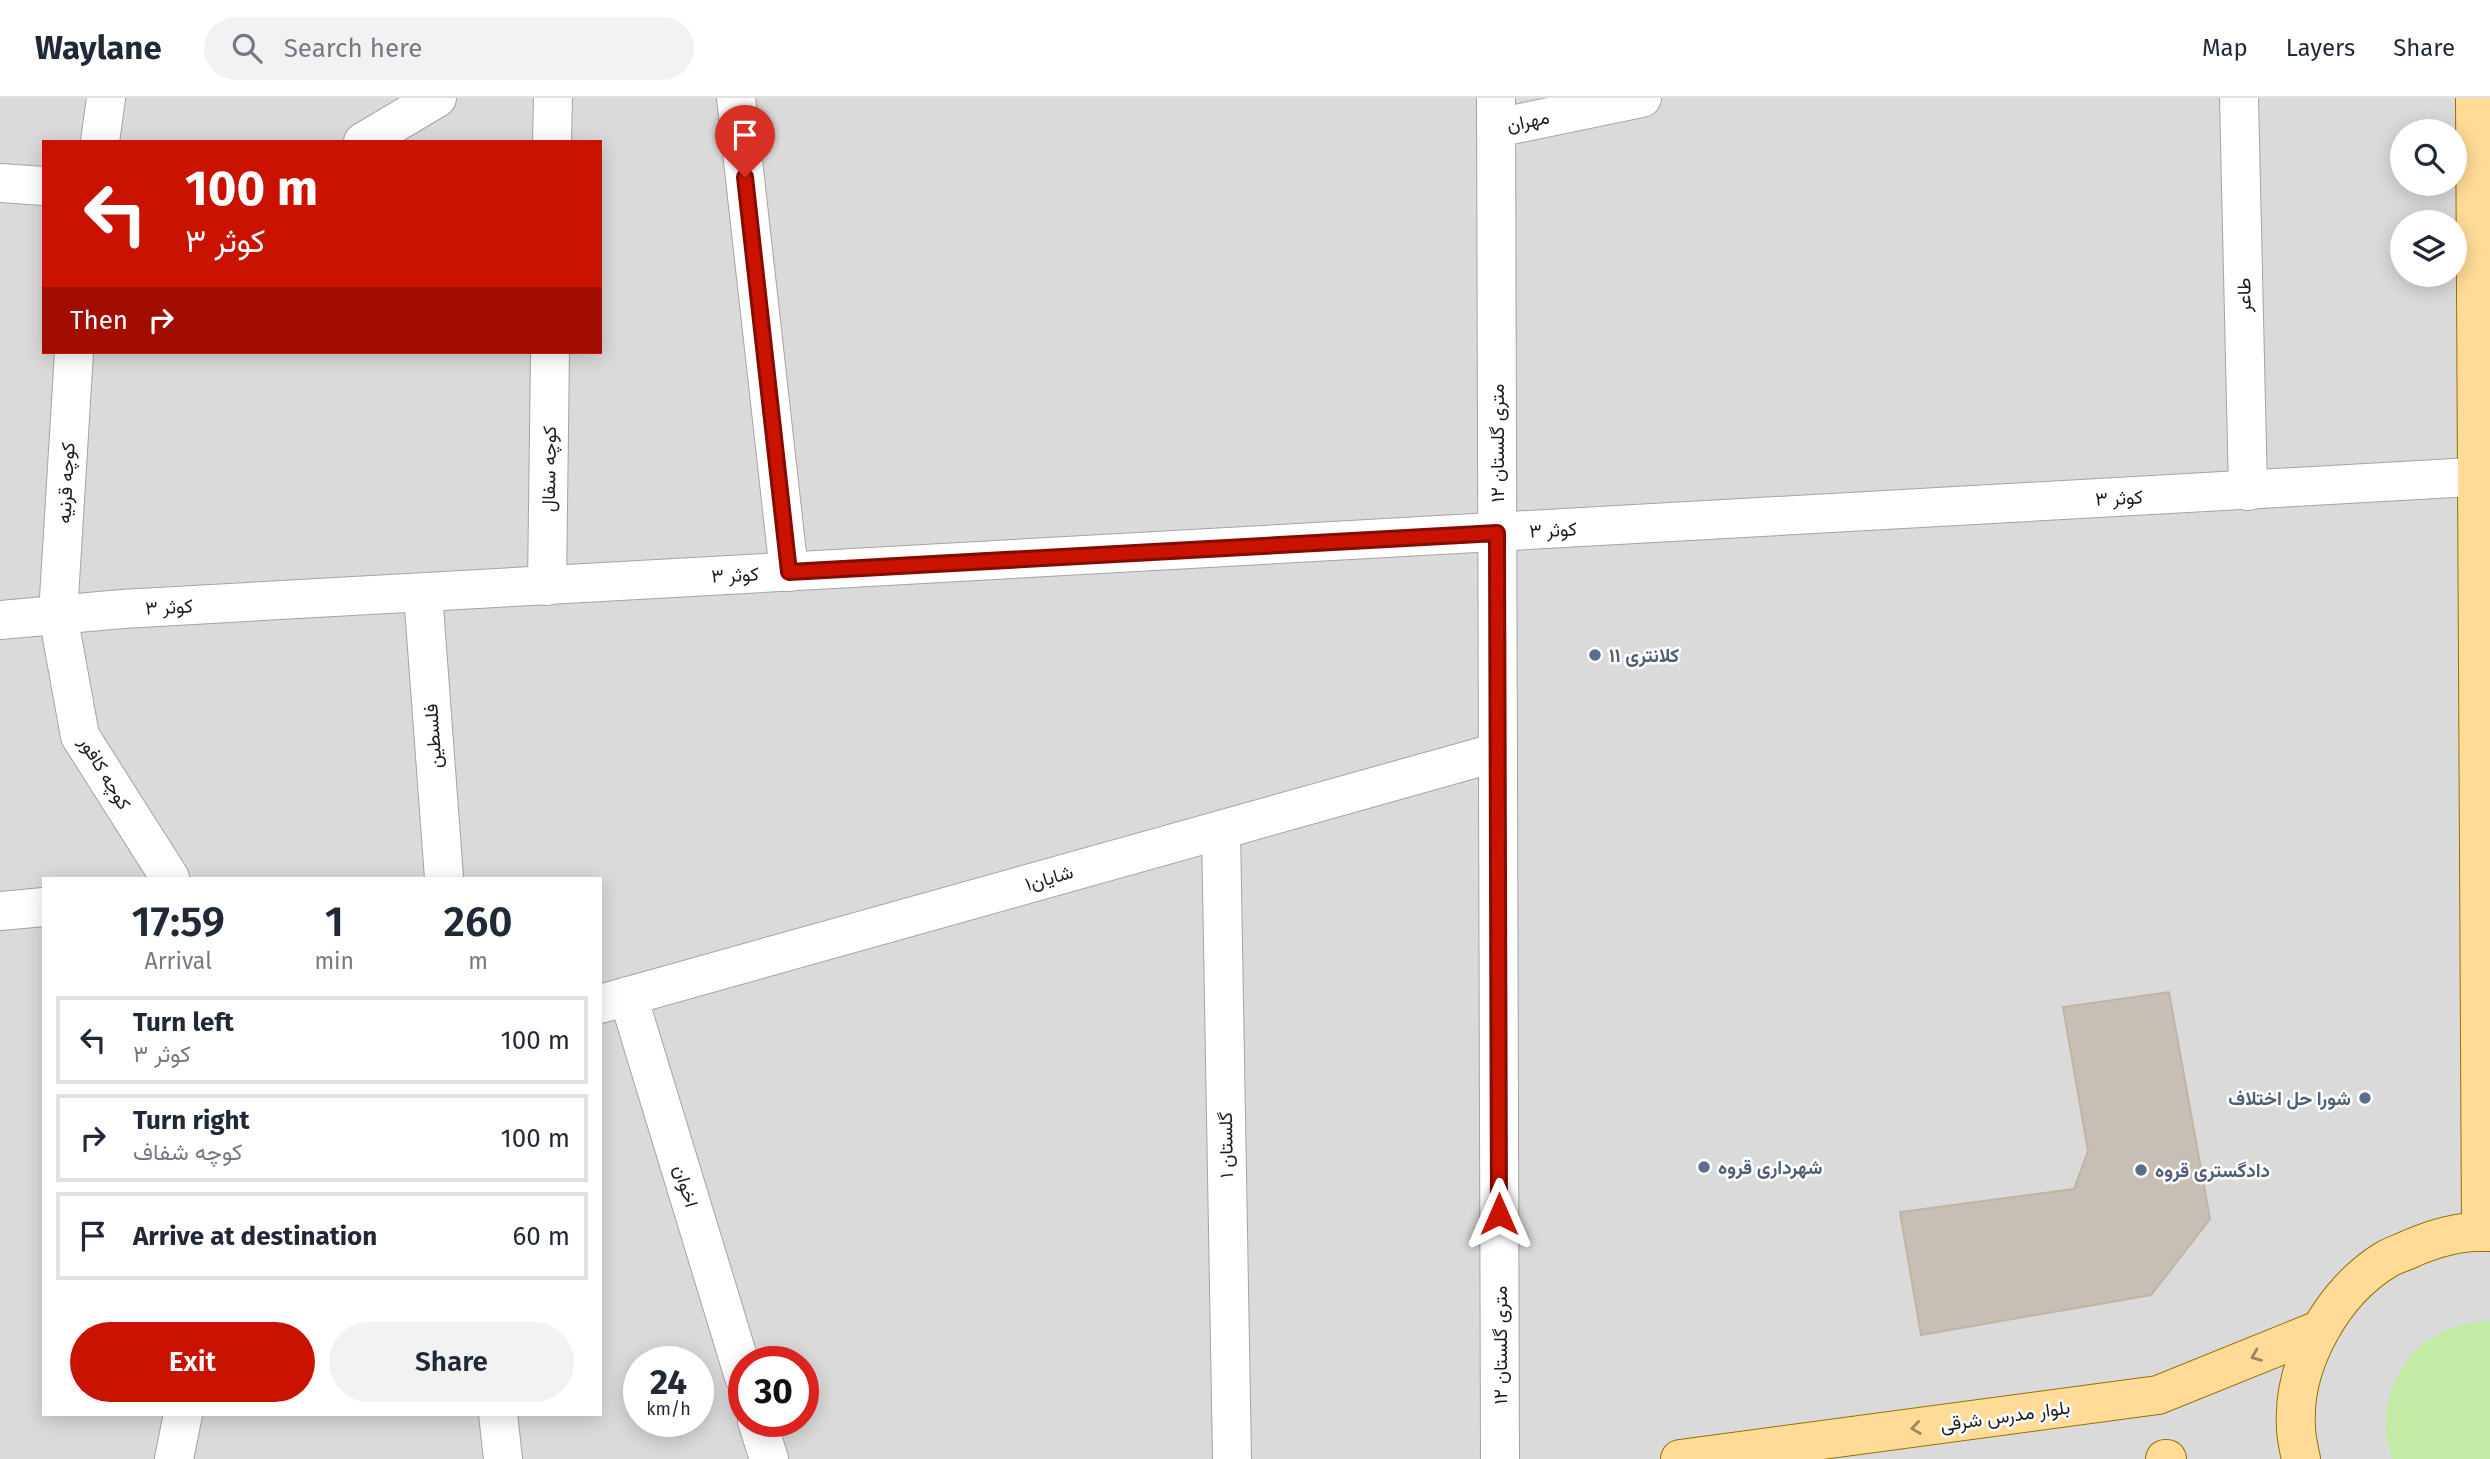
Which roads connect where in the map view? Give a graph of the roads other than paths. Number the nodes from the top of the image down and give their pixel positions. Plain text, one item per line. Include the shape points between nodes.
1 (106, 98) edge
2 (437, 98) edge
3 (553, 98) edge
4 (736, 98) edge
5 (1642, 98) edge
6 (2239, 98) edge
7 (2474, 98) edge
8 (1496, 113) edge
9 (100, 140) edge
10 (366, 140) edge
11 (552, 140) edge
12 (0, 183) edge
13 (42, 186) edge
14 (74, 354) edge
15 (550, 354) edge
16 (2483, 477) edge
17 (2248, 491) junction
18 (1497, 533) junction
19 (789, 572) junction
20 (547, 586) junction
21 (423, 593) junction
22 (58, 615) junction
23 (0, 620) edge
24 (1498, 752) junction
25 (1220, 830) junction
26 (169, 877) edge
27 (444, 877) edge
28 (42, 907) edge
29 (0, 911) edge
30 (614, 1000) edge
31 (2485, 1050) edge
32 (2486, 1232) edge
33 (2319, 1330) junction
34 (733, 1346) edge
35 (183, 1416) edge
36 (498, 1416) edge
37 (762, 1437) edge
38 (174, 1459) edge
39 (503, 1459) edge
40 (769, 1459) edge
41 (1232, 1459) edge
42 (1500, 1459) edge
43 (1679, 1459) edge
44 (2301, 1459) edge

1 - 9 street
2 - 10 street
3 - 11 street
4 - 19 street
5 - 8 street, مهران
6 - 17 street, طاعر
7 - 16 main road
8 - 18 street, ۱۲ متری گلستان
12 - 13 street
14 - 22 street, کوچه قرنیه
15 - 20 street, کوچه سفال
16 - 17 street, کوثر ۳
16 - 31 main road
17 - 18 street, کوثر ۳
18 - 19 street, کوثر ۳
18 - 24 street, ۱۲ متری گلستان
19 - 20 street, کوثر ۳
20 - 21 street, کوثر ۳
21 - 22 street, کوثر ۳
21 - 27 street, فلسطین
22 - 23 street, کوثر ۳
22 - 26 street, کوچه کافور via 80,736
24 - 25 street, شایان۱
24 - 42 street, ۱۲ متری گلستان
25 - 30 street, شایان۱
25 - 41 street, گلستان ۱
28 - 29 street
30 - 34 street, اخوان
31 - 32 main road
32 - 33 main road via 2432,1239 2387,1259 2348,1290
33 -> 43 main road, بلوار مدرس شرقی via 2158,1395
33 - 44 main road via 2301,1377 2296,1426
35 - 38 street
36 - 39 street
37 - 40 street

